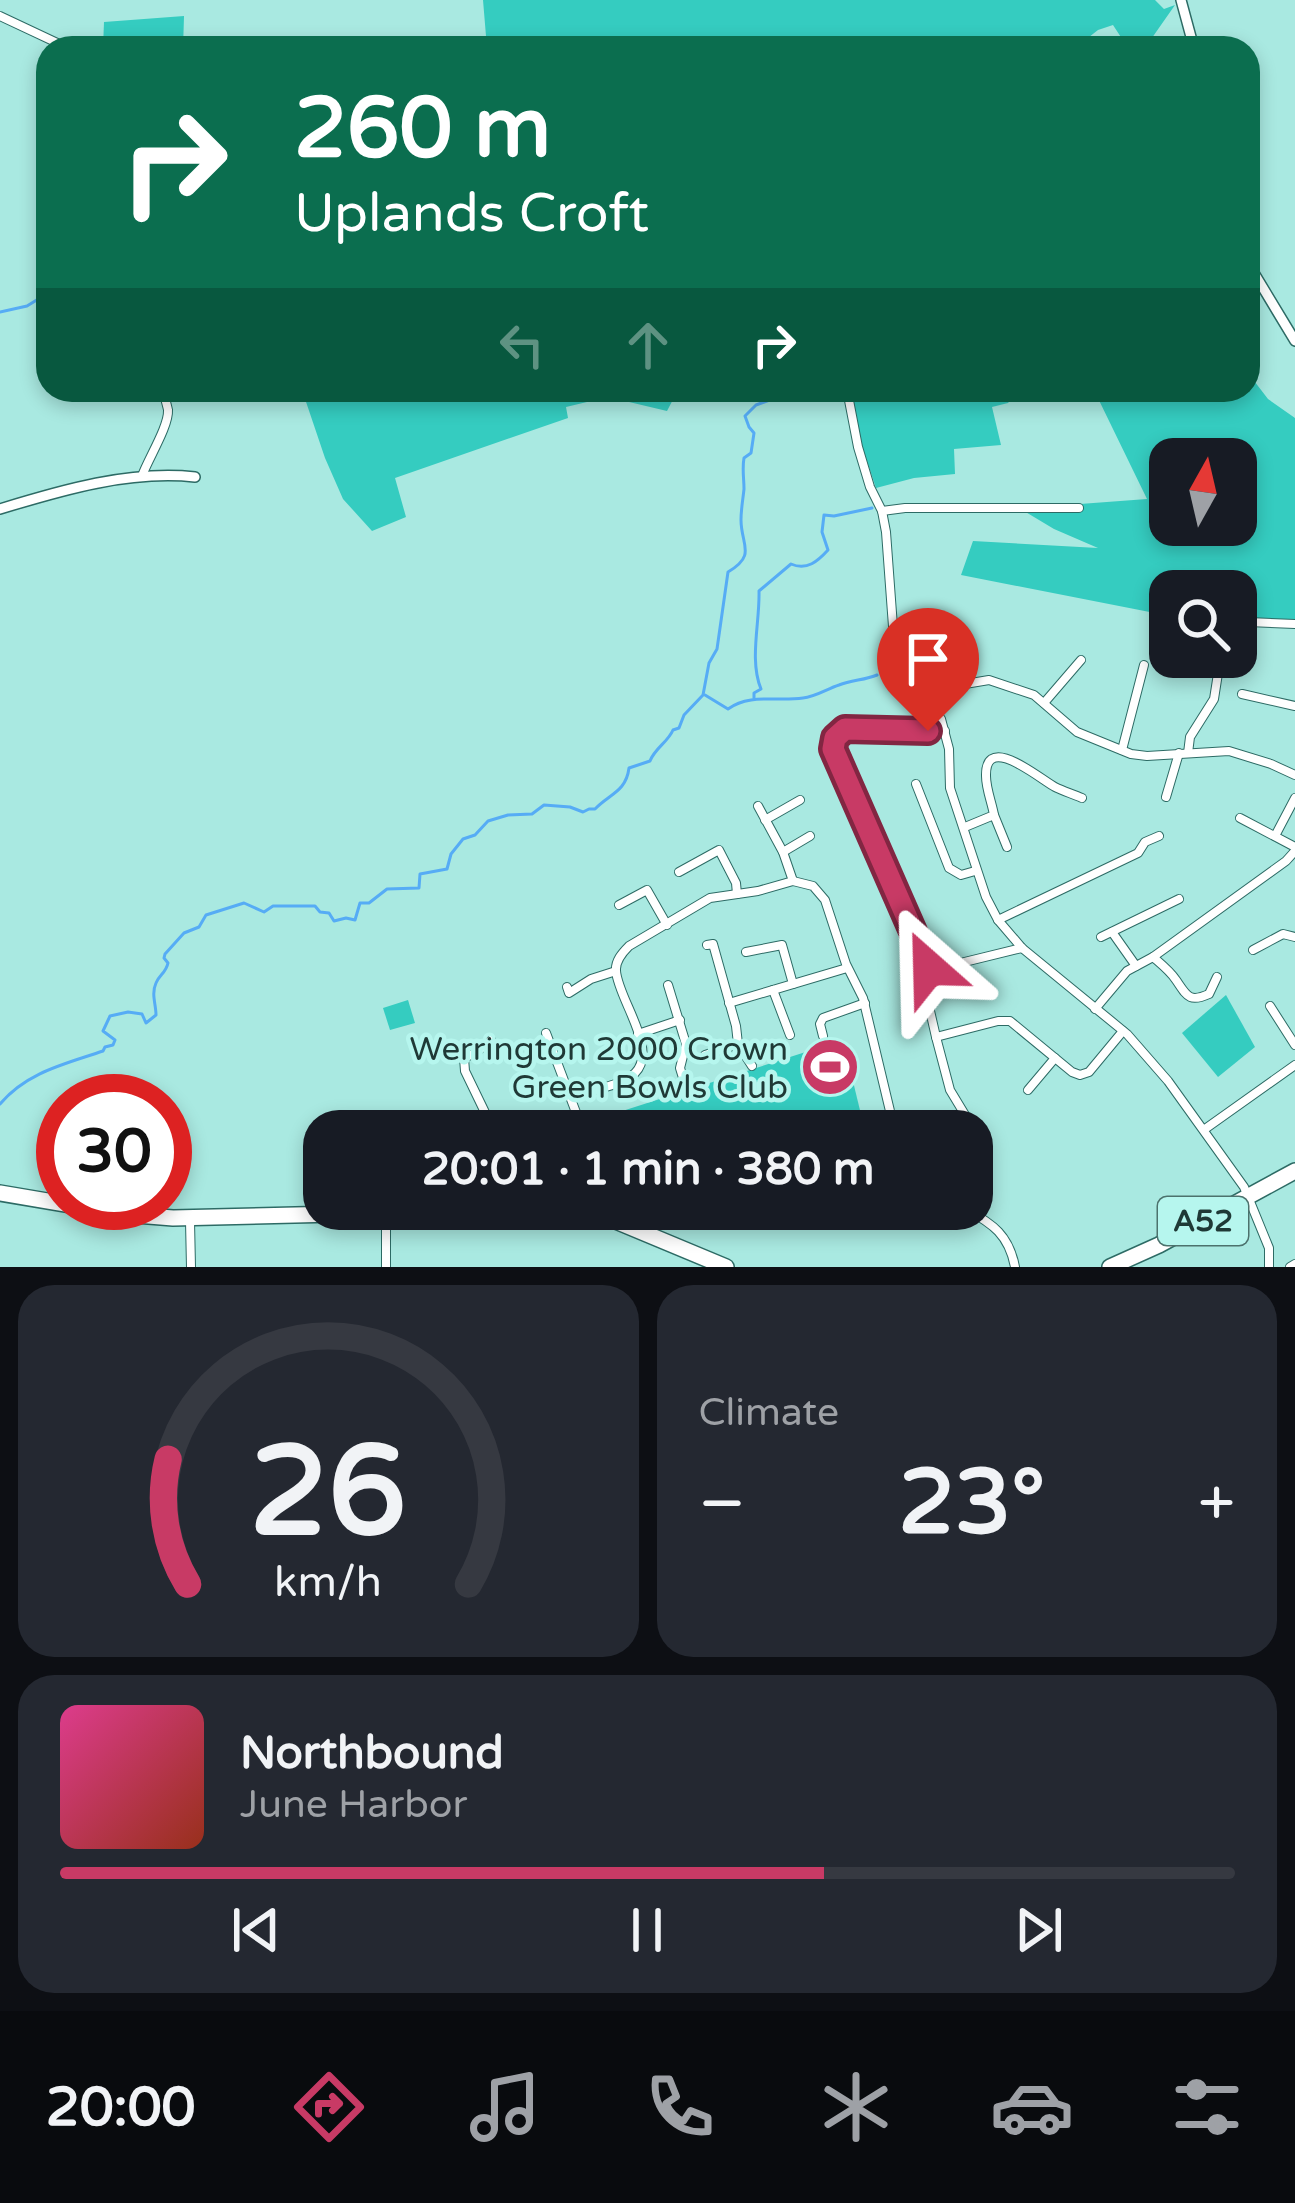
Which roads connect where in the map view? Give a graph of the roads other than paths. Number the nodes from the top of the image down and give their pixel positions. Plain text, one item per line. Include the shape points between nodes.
1 (1180, 0) edge
2 (0, 16) edge
3 (42, 36) edge
4 (1190, 36) edge
5 (1260, 283) edge
6 (1295, 341) edge
7 (166, 402) edge
8 (849, 402) edge
9 (142, 476) junction
10 (195, 477) dead end
11 (0, 508) edge
12 (1079, 508) dead end
13 (881, 511) junction
14 (1257, 622) edge
15 (1295, 624) edge
16 (1081, 660) dead end
17 (1144, 665) dead end
18 (1216, 678) edge
19 (1247, 693) dead end
20 (1044, 703) junction
21 (933, 706) junction
22 (1295, 706) edge
23 (945, 731) junction
24 (1122, 750) junction
25 (1184, 753) junction
26 (1295, 759) edge
27 (1293, 773) edge
28 (916, 784) dead end
29 (1166, 796) dead end
30 (1082, 798) dead end
31 (1295, 798) edge
32 (800, 800) dead end
33 (758, 806) dead end
34 (994, 815) junction
35 (1240, 818) dead end
36 (765, 820) junction
37 (965, 827) junction
38 (810, 836) dead end
39 (1160, 836) dead end
40 (1276, 836) junction
41 (1007, 847) dead end
42 (1295, 849) edge
43 (782, 852) junction
44 (975, 871) junction
45 (679, 872) dead end
46 (794, 881) junction
47 (737, 894) junction
48 (1179, 899) dead end
49 (619, 905) dead end
50 (998, 920) junction
51 (667, 925) junction
52 (1112, 932) junction
53 (1101, 937) dead end
54 (1295, 937) edge
55 (707, 945) dead end
56 (1022, 948) junction
57 (1257, 950) dead end
58 (746, 952) dead end
59 (1153, 956) junction
60 (1136, 966) junction
61 (848, 968) junction
62 (616, 971) junction
63 (932, 972) junction
64 (1218, 982) dead end
65 (793, 984) junction
66 (668, 985) dead end
67 (568, 987) dead end
68 (773, 990) junction
69 (729, 1003) junction
70 (865, 1003) junction
71 (1270, 1006) dead end
72 (1095, 1009) junction
73 (680, 1020) junction
74 (1123, 1031) junction
75 (546, 1033) dead end
76 (638, 1034) junction
77 (790, 1035) dead end
78 (823, 1036) dead end
79 (936, 1037) junction
80 (490, 1040) dead end
81 (738, 1044) junction
82 (1295, 1046) edge
83 (705, 1054) dead end
84 (1055, 1058) junction
85 (1295, 1065) edge
86 (752, 1066) dead end
87 (684, 1081) dead end
88 (1028, 1090) dead end
89 (571, 1097) junction
90 (484, 1110) edge
91 (576, 1110) edge
92 (890, 1110) edge
93 (962, 1110) edge
94 (1205, 1129) junction
95 (1295, 1171) edge
96 (0, 1193) edge
97 (1248, 1196) junction
98 (36, 1199) edge
99 (303, 1215) edge
100 (192, 1217) edge
101 (993, 1226) edge
102 (190, 1230) edge
103 (386, 1230) edge
104 (644, 1230) edge
105 (190, 1267) edge
106 (386, 1267) edge
107 (726, 1267) edge
108 (1015, 1267) edge
109 (1110, 1267) edge
110 (1268, 1267) edge

1 - 4 street
2 - 3 street
5 - 6 street
7 - 9 street via 166,424
8 - 13 street
9 - 10 street
9 - 11 street
12 - 13 street
13 - 21 street via 894,640
14 - 15 street
16 - 20 street
17 - 24 street
18 - 25 street via 1214,699
19 - 22 street
20 - 21 street via 982,680
20 - 24 street via 1077,732
21 - 23 street
23 - 37 street via 950,788
23 - 63 street via 848,728 833,749
24 - 25 street
25 - 27 street via 1229,751
25 - 29 street
26 - 27 street
28 - 44 street via 950,868
30 - 34 street via 1000,757 986,773
31 - 40 street
32 - 36 street
33 - 36 street
34 - 37 street
34 - 41 street
35 - 40 street
36 - 43 street
37 - 44 street
38 - 43 street
39 - 50 street
40 - 42 street
42 - 59 street
43 - 46 street
44 - 50 street
45 - 47 street via 718,850
46 - 47 street
46 - 61 street via 823,896
47 - 51 street via 710,898
48 - 52 street
49 - 51 street via 647,890
50 - 56 street
51 - 62 street via 628,946
52 - 53 street
52 - 60 street
54 - 57 street via 1283,934
55 - 69 street
56 - 63 street
56 - 72 street
58 - 65 street via 782,945
59 - 60 street
59 - 64 street via 1189,997 1207,996
60 - 72 street
61 - 65 street
61 - 70 street
62 - 67 street via 569,993
62 - 76 street
63 - 79 street via 925,989
65 - 68 street
66 - 73 street
68 - 69 street
68 - 77 street
69 - 81 street
70 - 78 street via 823,1018
70 - 92 street
71 - 82 street
72 - 74 street
73 - 76 street
73 - 87 street
74 - 84 street via 1086,1074
74 - 94 street
75 - 89 street
76 - 89 street via 643,1058 635,1073
79 - 84 street via 1010,1021
79 - 93 street
80 - 90 street via 464,1058
81 - 83 street
81 - 86 street
84 - 88 street
85 - 94 street
89 - 91 street
94 - 97 street
95 - 97 highway, A52
96 - 98 highway
97 - 109 highway, A52
97 - 110 street via 1269,1248
99 - 100 highway
101 - 108 street
102 - 105 street
103 - 106 street
104 - 107 highway

